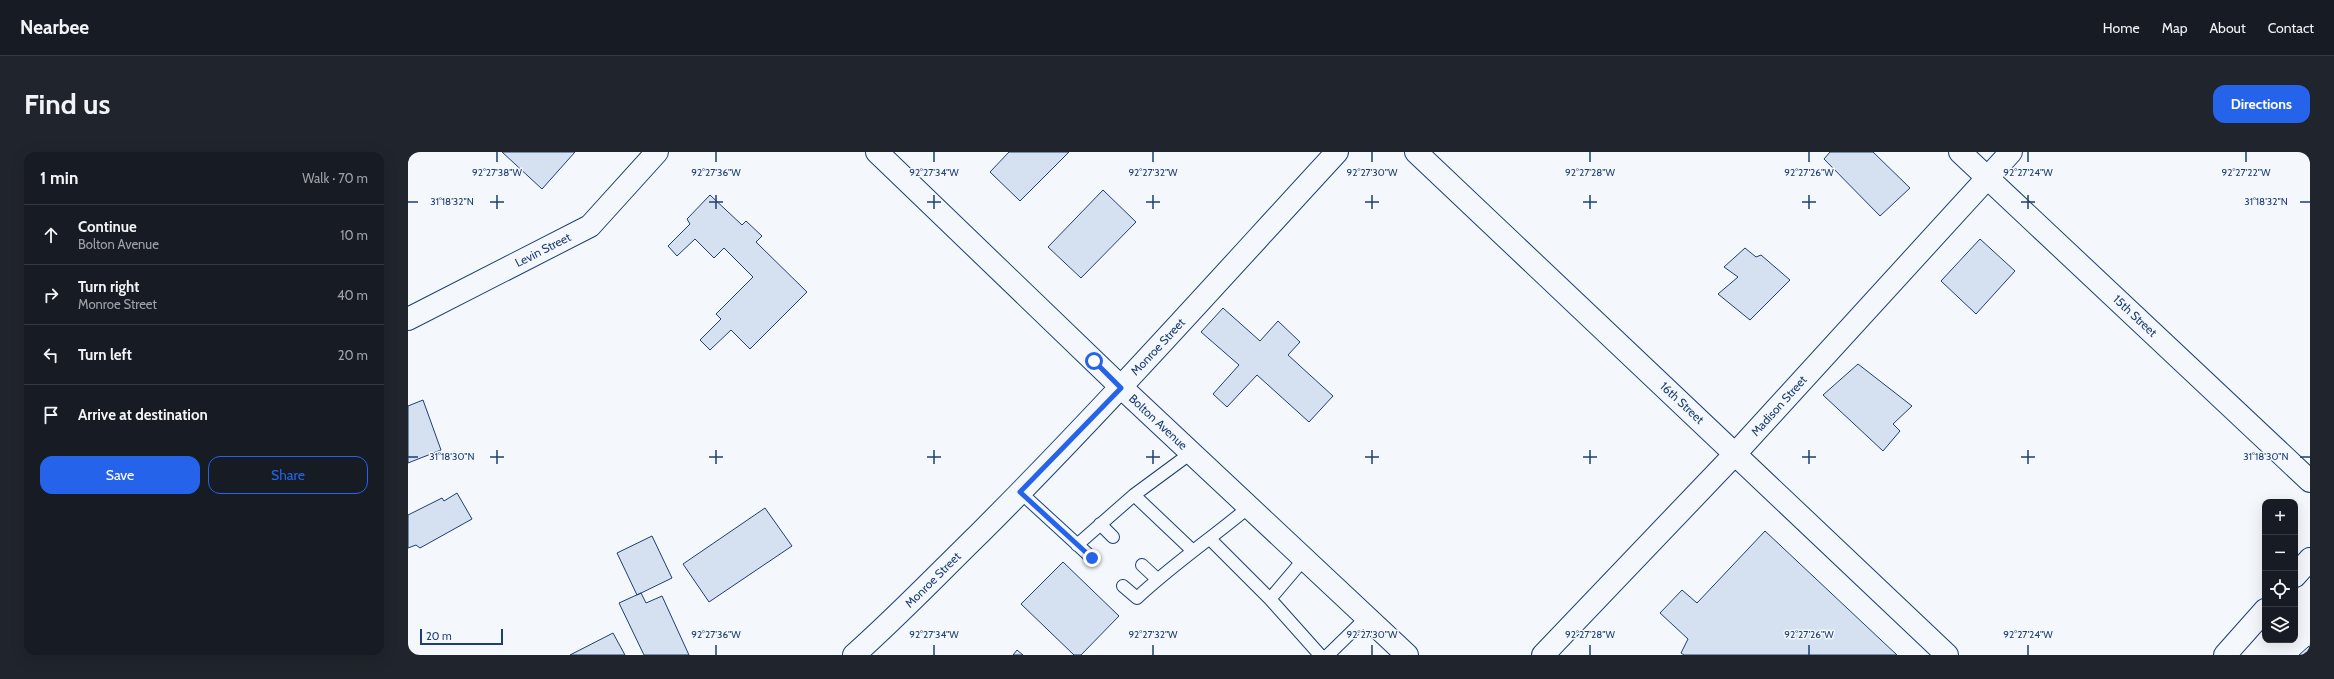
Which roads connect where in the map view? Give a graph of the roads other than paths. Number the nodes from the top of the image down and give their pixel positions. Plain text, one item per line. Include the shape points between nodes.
1 (657, 152) edge
2 (877, 152) edge
3 (1337, 152) edge
4 (1416, 152) edge
5 (1960, 152) edge
6 (2010, 152) edge
7 (1987, 178) junction
8 (408, 319) edge
9 (1121, 388) junction
10 (1191, 453) junction
11 (1735, 454) junction
12 (2310, 481) edge
13 (1020, 492) junction
14 (1134, 495) junction
15 (1248, 507) junction
16 (1100, 524) junction
17 (1113, 537) dead end
18 (1211, 540) junction
19 (1077, 545) junction
20 (1193, 551) junction
21 (1092, 558) dead end
22 (1304, 559) junction
23 (2310, 560) edge
24 (1142, 565) dead end
25 (2298, 573) edge
26 (1157, 579) junction
27 (1123, 586) dead end
28 (1270, 599) junction
29 (2262, 613) edge
30 (1367, 617) junction
31 (854, 655) edge
32 (1320, 655) edge
33 (1328, 655) edge
34 (1407, 655) edge
35 (1543, 655) edge
36 (1947, 655) edge
37 (2224, 655) edge

1 - 8 street, Levin Street via 590,226
2 - 9 street, Bolton Avenue
3 - 9 street, Monroe Street
4 - 11 street, 16th Street
5 - 7 street, 15th Street
6 - 7 street, Madison Street
7 - 11 street, Madison Street
7 - 12 street, 15th Street
9 - 10 street, Bolton Avenue
9 - 13 street, Monroe Street
10 - 14 lane
10 - 15 street, Bolton Avenue
11 - 35 street, Madison Street
11 - 36 street, 16th Street
13 - 19 lane
13 - 31 street, Monroe Street via 891,622
14 - 16 lane
14 - 20 lane
15 - 18 lane
15 - 22 street, Bolton Avenue
16 - 17 lane
16 - 19 lane
18 - 20 lane
18 - 28 lane
19 - 21 lane
20 - 26 lane
22 - 28 lane
22 - 30 street, Bolton Avenue
23 - 25 street
24 - 26 lane
26 - 27 lane via 1137,598
28 - 32 lane
29 - 37 street
30 - 33 lane
30 - 34 street, Bolton Avenue

